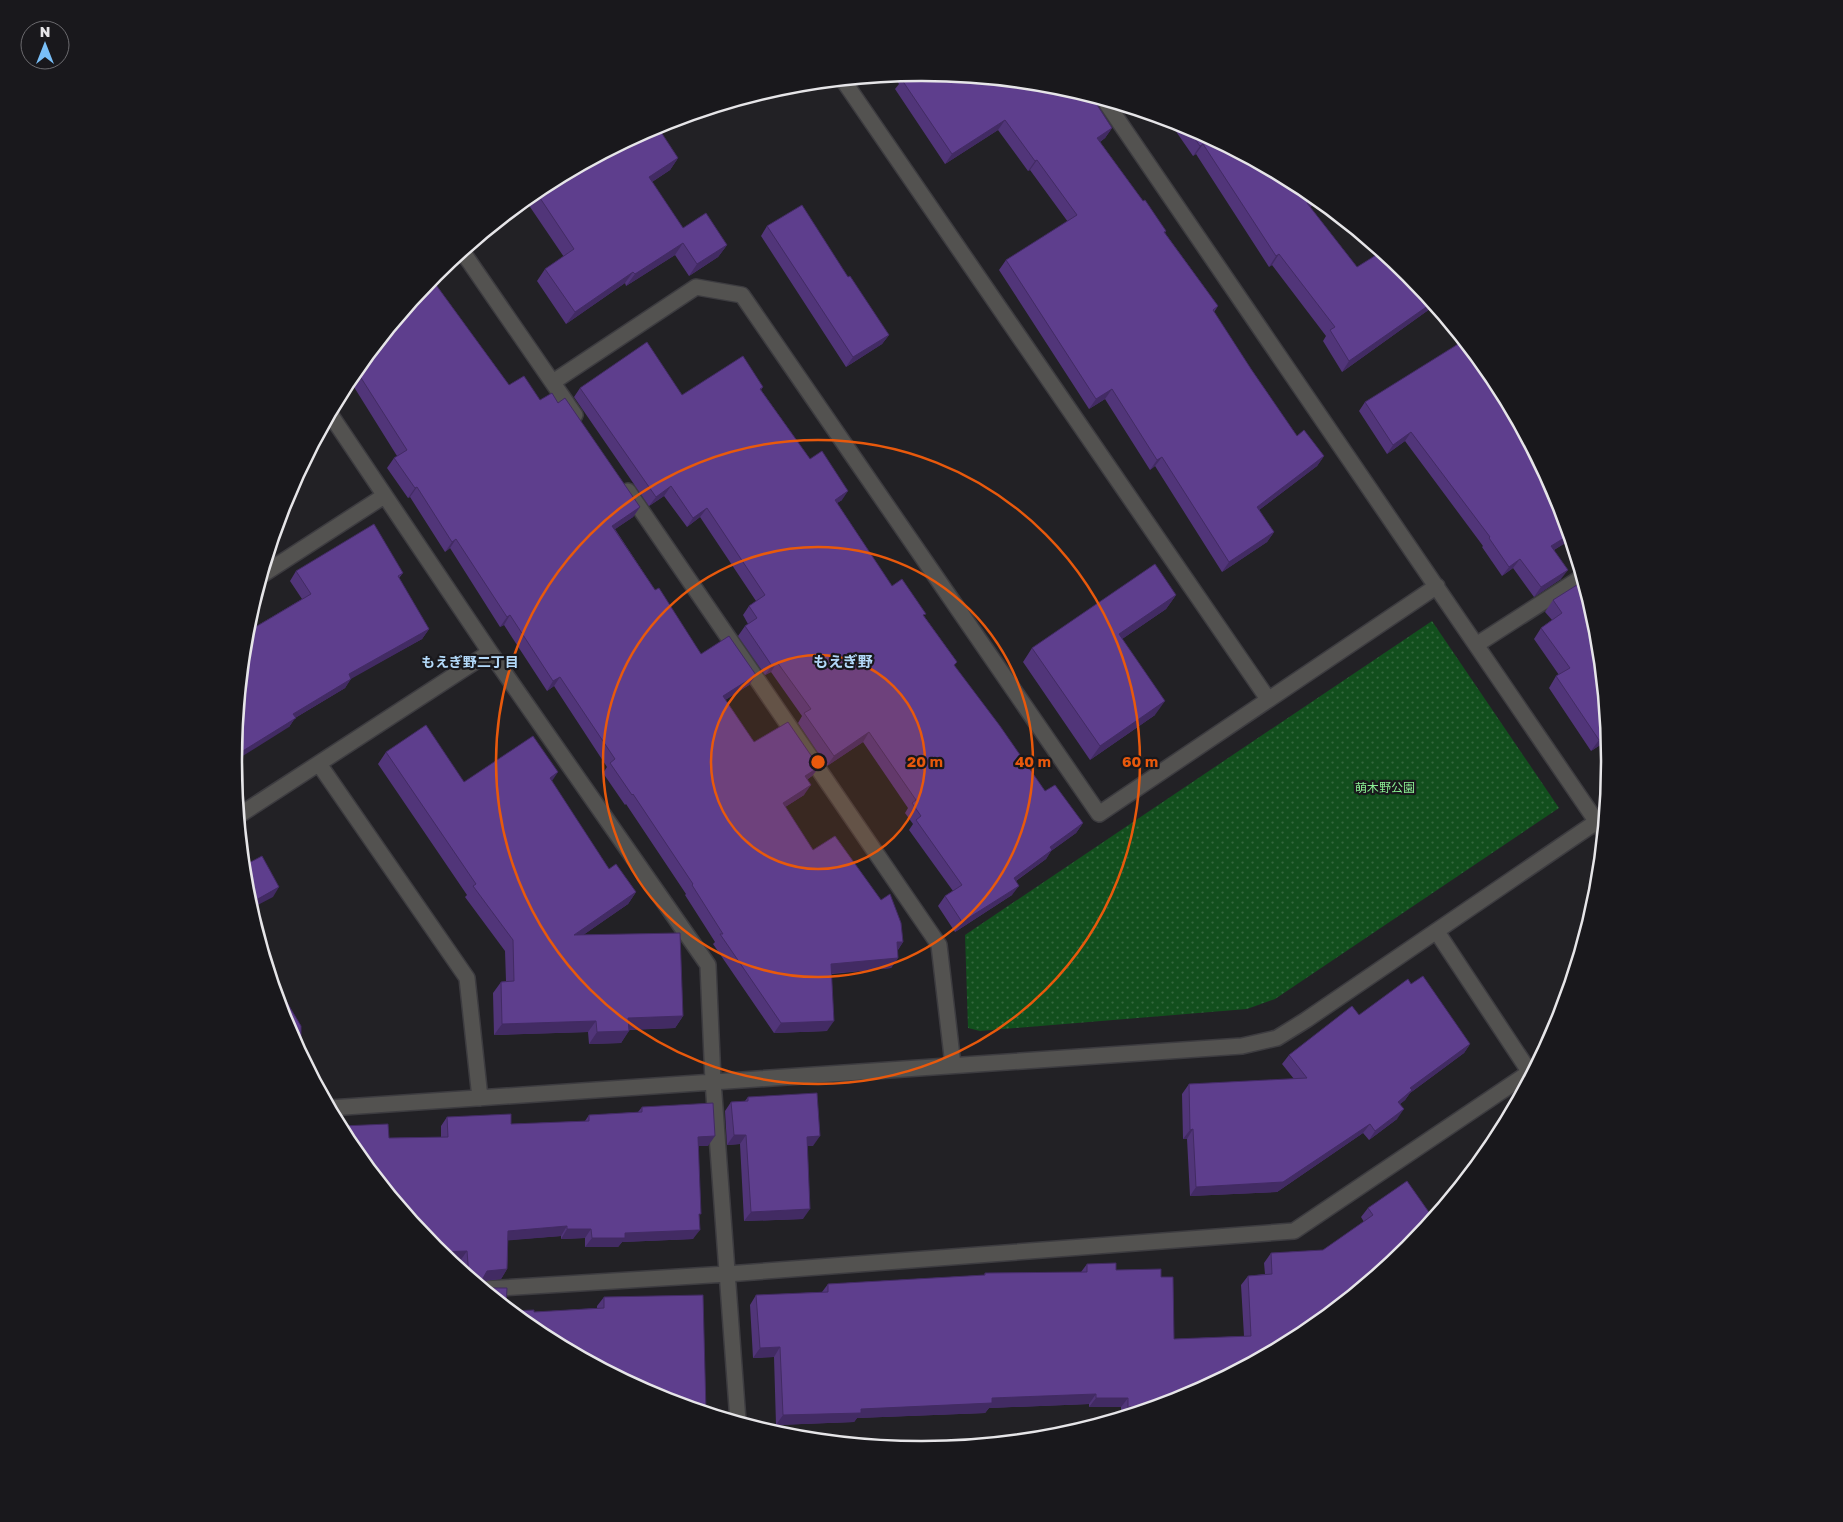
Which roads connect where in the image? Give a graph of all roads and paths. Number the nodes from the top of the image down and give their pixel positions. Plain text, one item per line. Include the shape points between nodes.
1 (847, 86) edge
2 (1110, 108) edge
3 (466, 257) edge
4 (553, 382) junction
5 (334, 420) edge
6 (586, 431) edge
7 (620, 480) edge
8 (384, 496) junction
9 (270, 570) edge
10 (1576, 580) edge
11 (1437, 586) junction
12 (1476, 644) junction
13 (490, 652) junction
14 (1268, 699) junction
15 (319, 764) junction
16 (244, 812) edge
17 (1598, 819) edge
18 (1598, 825) edge
19 (1437, 932) junction
20 (953, 1065) junction
21 (1527, 1069) edge
22 (1522, 1078) edge
23 (713, 1081) junction
24 (480, 1098) junction
25 (337, 1108) edge
26 (726, 1274) junction
27 (494, 1288) edge
28 (738, 1415) edge

1 - 14 street
2 - 11 street
3 - 4 street
4 - 6 street
4 - 14 street via 696,287 742,295 1099,814
5 - 8 street
7 - 20 street via 939,945
8 - 9 street
8 - 13 street
10 - 12 street
11 - 12 street
11 - 14 street
12 - 17 street
13 - 15 street
13 - 23 street via 708,965
15 - 16 street
15 - 24 street via 467,978
18 - 19 street
19 - 20 street via 1277,1038 1242,1046
19 - 21 street
20 - 23 street
22 - 26 street via 1294,1231
23 - 24 street
23 - 26 street
24 - 25 street
26 - 27 street
26 - 28 street

